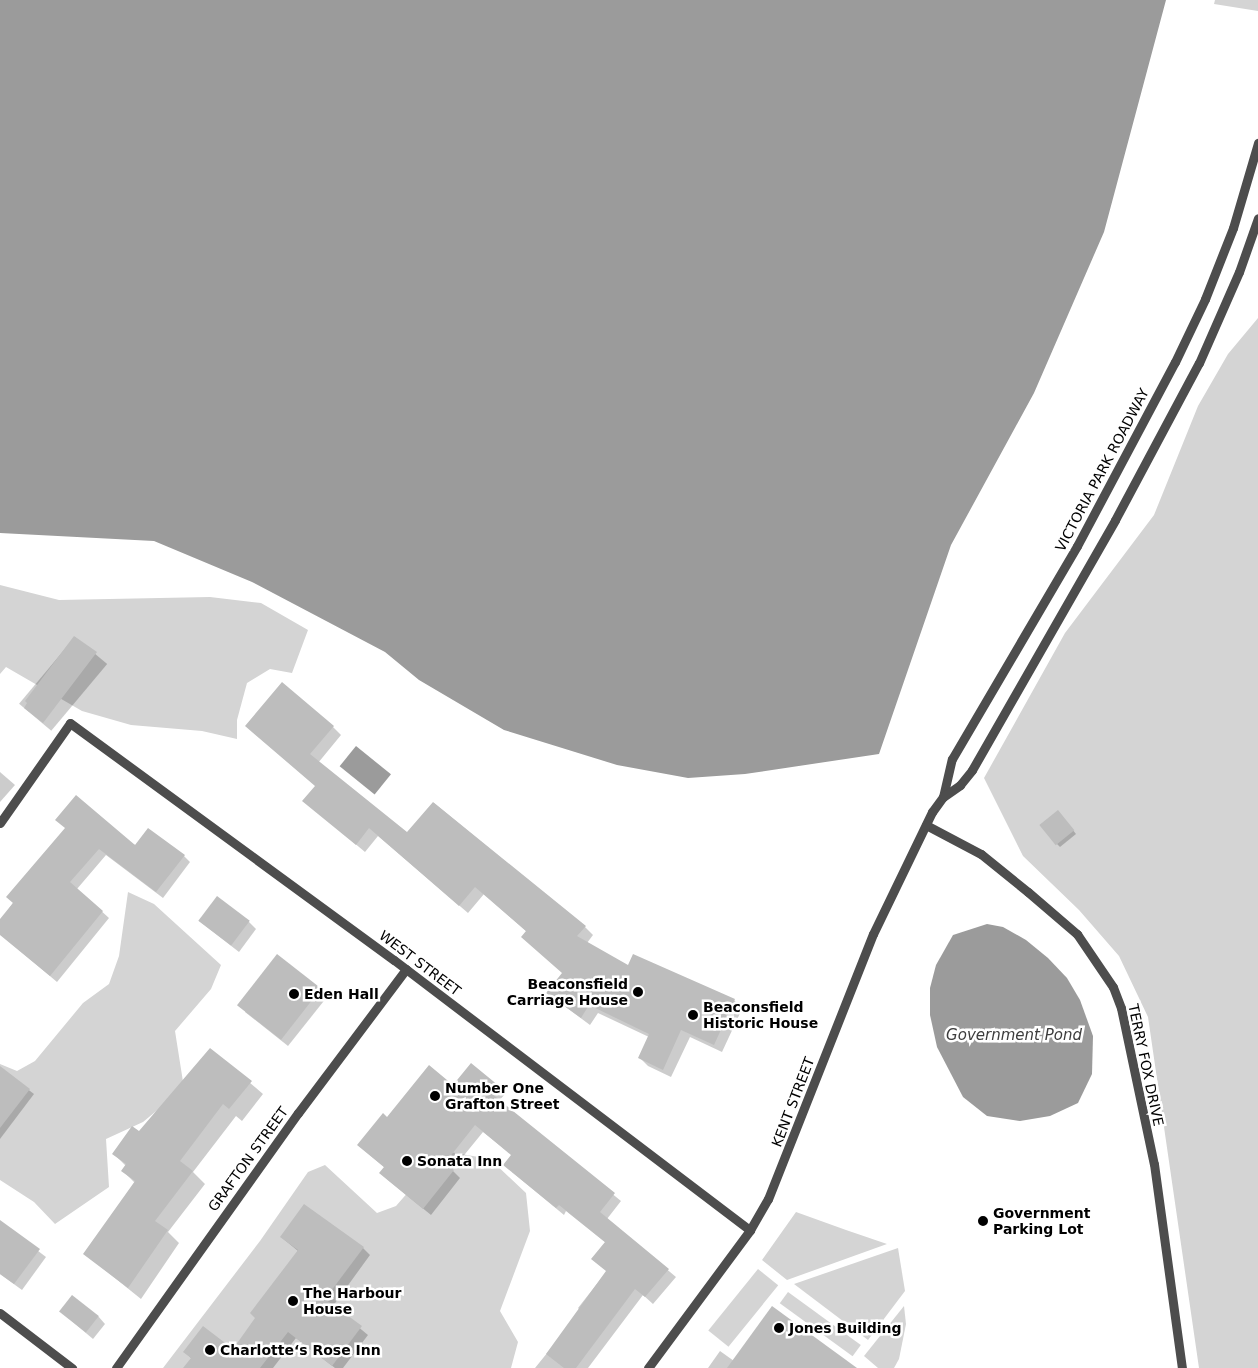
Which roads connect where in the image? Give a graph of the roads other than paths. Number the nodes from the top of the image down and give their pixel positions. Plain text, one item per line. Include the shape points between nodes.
1 (1258, 143) edge
2 (1258, 218) edge
3 (943, 797) junction
4 (0, 822) edge
5 (926, 825) junction
6 (406, 969) junction
7 (750, 1230) junction
8 (0, 1313) edge
9 (72, 1368) edge
10 (116, 1368) edge
11 (648, 1368) edge
12 (1182, 1368) edge

1 - 3 street, VICTORIA PARK ROADWAY via 1233,228 1205,299 1175,362 1077,546 952,759
2 - 3 street, VICTORIA PARK ROADWAY via 1239,272 1199,363 1124,504 972,770 960,785
3 - 5 street, VICTORIA PARK ROADWAY
4 - 6 street, WEST STREET via 70,723
5 - 7 street, KENT STREET via 873,934 786,1161
5 - 12 street, TERRY FOX DRIVE via 980,854 1077,934 1113,988 1121,1008 1154,1164
6 - 7 street, WEST STREET
6 - 10 street, GRAFTON STREET via 287,1128
7 - 11 street, KENT STREET
8 - 9 street

